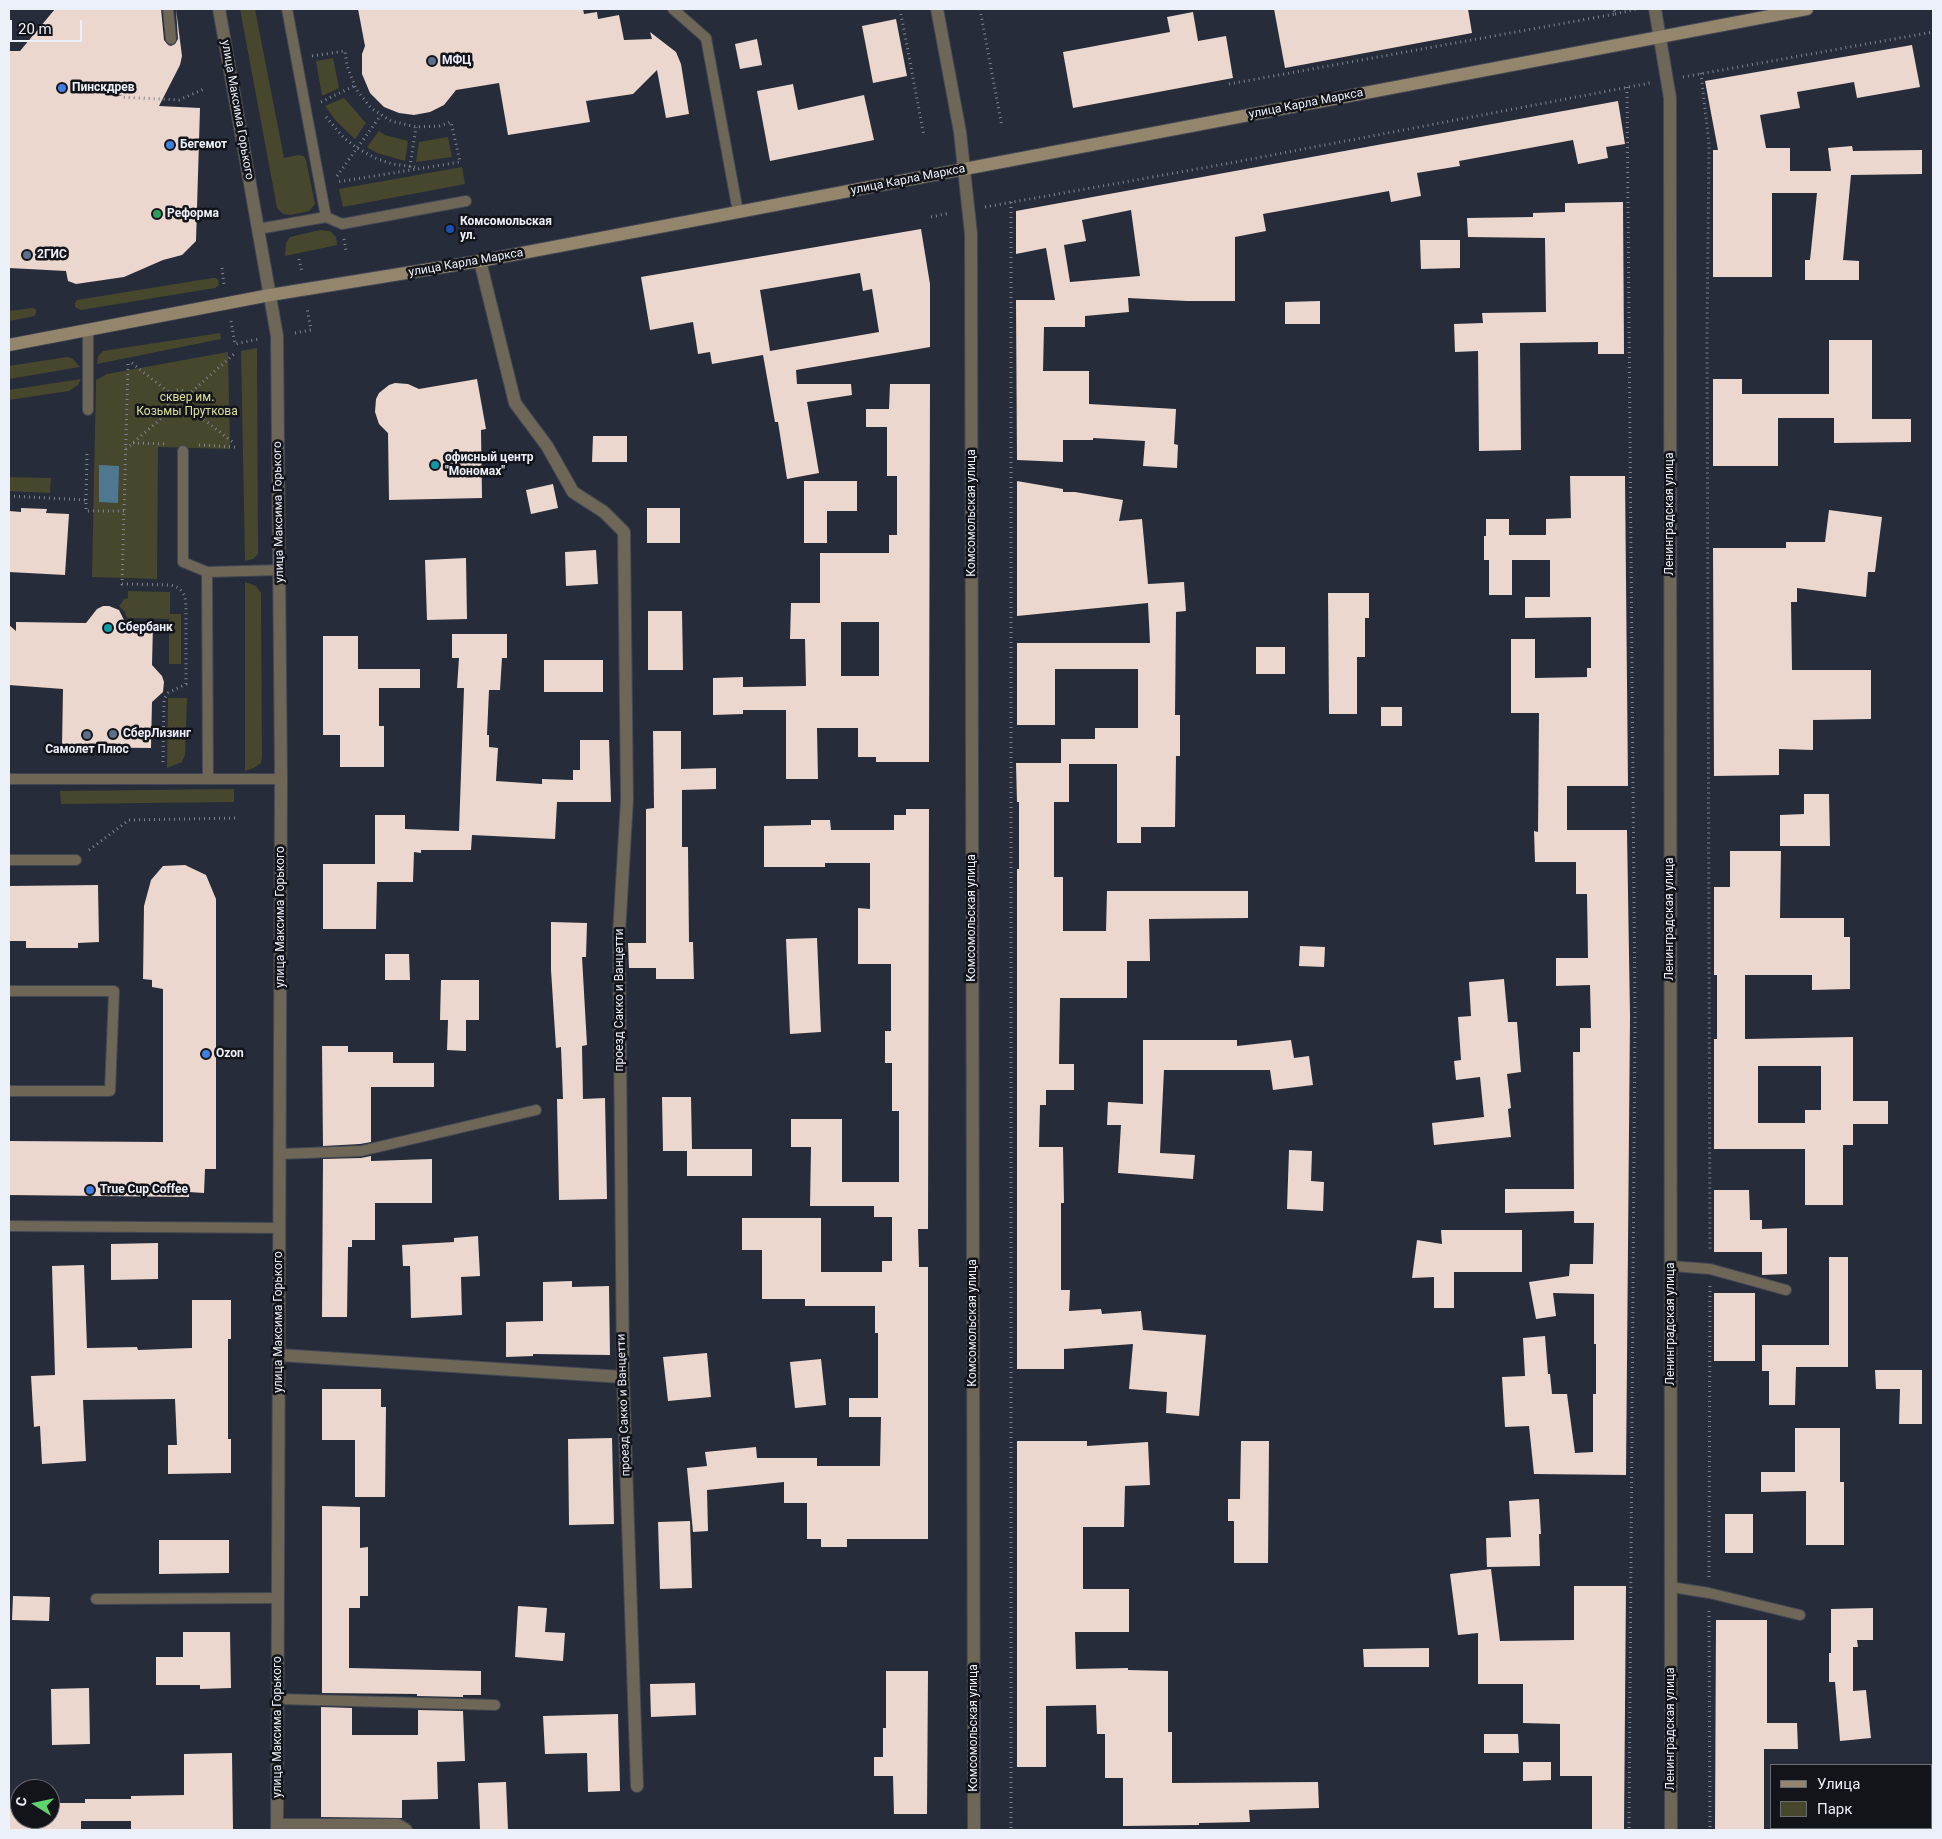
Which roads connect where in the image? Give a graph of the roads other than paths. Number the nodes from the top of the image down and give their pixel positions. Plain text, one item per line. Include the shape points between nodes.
1 (168, 9) edge
2 (219, 9) edge
3 (287, 9) edge
4 (673, 9) edge
5 (937, 9) edge
6 (1655, 9) edge
7 (1806, 9) edge
8 (1659, 36) junction
9 (172, 40) dead end
10 (963, 170) junction
11 (466, 201) dead end
12 (738, 212) junction
13 (326, 216) junction
14 (258, 229) junction
15 (480, 261) junction
16 (270, 295) junction
17 (88, 330) junction
18 (9, 345) edge
19 (88, 410) dead end
20 (183, 451) dead end
21 (280, 570) junction
22 (207, 572) junction
23 (9, 779) edge
24 (208, 779) junction
25 (281, 779) junction
26 (9, 860) edge
27 (76, 860) road end
28 (9, 991) edge
29 (9, 1092) edge
30 (536, 1110) dead end
31 (280, 1154) junction
32 (9, 1226) edge
33 (279, 1228) junction
34 (1671, 1266) junction
35 (1786, 1290) dead end
36 (279, 1355) junction
37 (623, 1377) junction
38 (1671, 1587) junction
39 (278, 1598) junction
40 (96, 1599) dead end
41 (1800, 1615) dead end
42 (278, 1699) junction
43 (495, 1705) dead end
44 (637, 1786) dead end
45 (277, 1828) edge
46 (406, 1830) edge
47 (974, 1830) edge
48 (1671, 1830) edge

1 - 9 lane
2 - 14 street, улица Максима Горького
3 - 13 lane
4 - 12 lane via 706,38
5 - 10 street, Комсомольская улица via 960,132
6 - 8 street, Ленинградская улица
7 - 8 main road, улица Карла Маркса
8 - 10 main road, улица Карла Маркса
8 - 34 street, Ленинградская улица via 1670,98
10 - 12 main road, улица Карла Маркса
10 - 47 street, Комсомольская улица via 971,234
11 - 13 lane via 342,224
12 - 15 main road, улица Карла Маркса
13 - 14 lane
14 - 16 street, улица Максима Горького
15 - 16 main road, улица Карла Маркса
15 - 37 street, проезд Сакко и Ванцетти via 515,402 547,446 573,492 604,512 624,532 627,800 619,933
16 - 17 main road, улица Карла Маркса
16 - 21 street, улица Максима Горького via 277,336
17 - 18 main road, улица Карла Маркса
17 - 19 lane
20 - 22 lane via 182,562
21 - 22 lane
21 - 25 street, улица Максима Горького
22 - 24 lane
23 - 24 lane
24 - 25 lane
25 - 31 street, улица Максима Горького
26 - 27 lane
28 - 29 lane via 114,991 110,1091
30 - 31 lane via 361,1151
31 - 33 street, улица Максима Горького
32 - 33 lane
33 - 36 street, улица Максима Горького
34 - 35 lane via 1710,1269
34 - 38 street, Ленинградская улица
36 - 37 street
36 - 39 street, улица Максима Горького
37 - 44 street, проезд Сакко и Ванцетти
38 - 41 lane
38 - 48 street, Ленинградская улица
39 - 40 lane
39 - 42 street, улица Максима Горького
42 - 43 lane
42 - 45 street, улица Максима Горького
45 - 46 street via 398,1825

